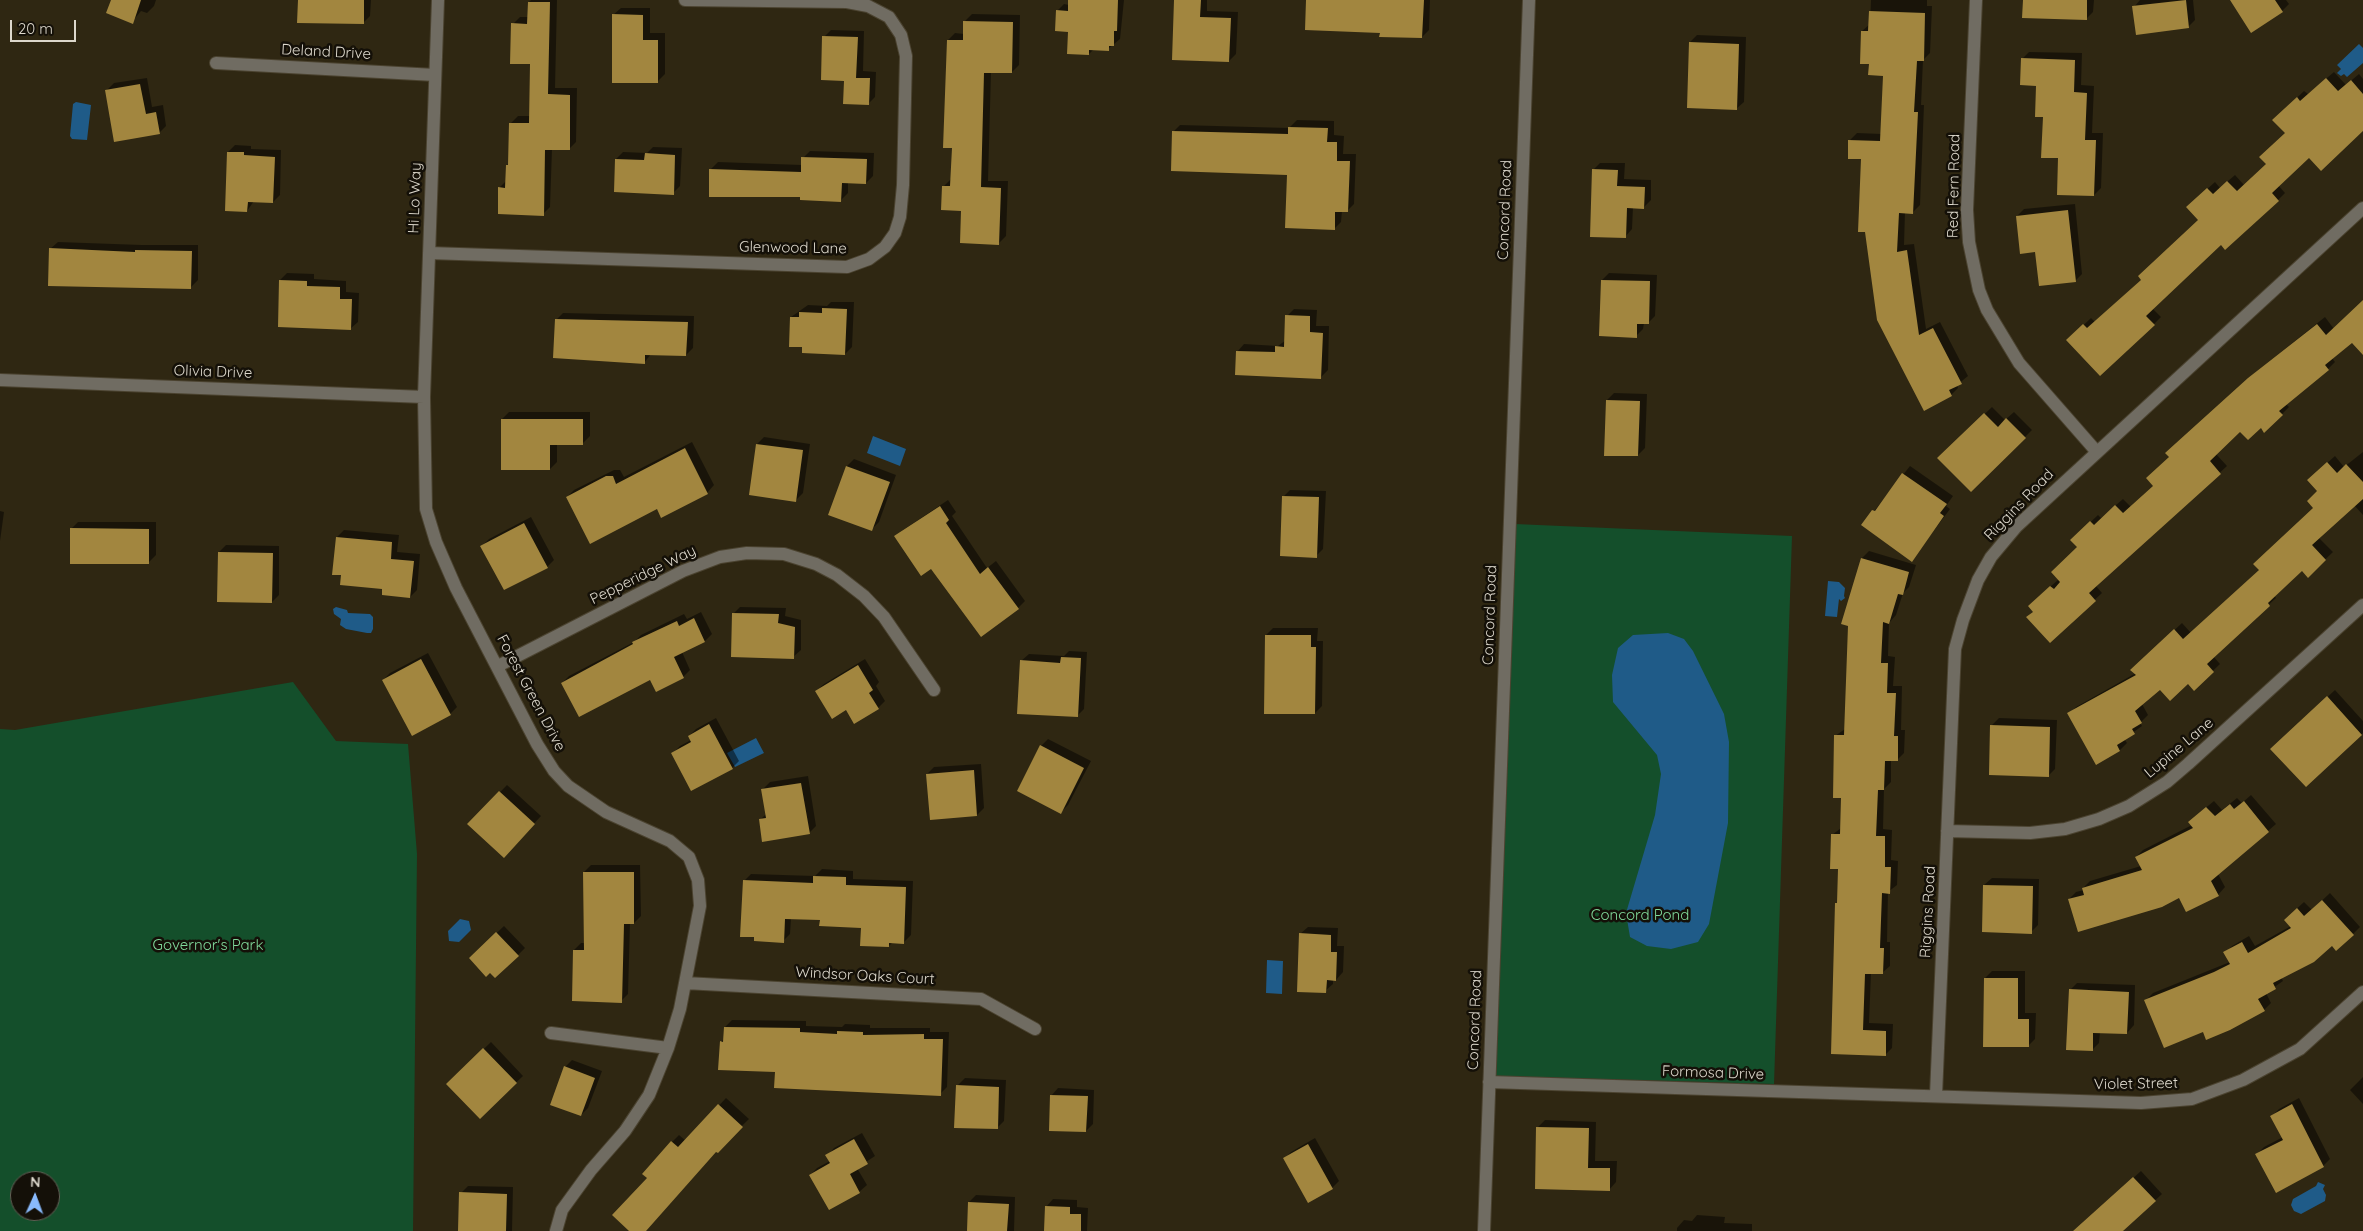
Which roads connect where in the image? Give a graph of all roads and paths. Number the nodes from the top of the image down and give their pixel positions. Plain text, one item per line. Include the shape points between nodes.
1 (438, 0) edge
2 (684, 0) edge
3 (1529, 0) edge
4 (1976, 0) edge
5 (216, 63) dead end
6 (435, 75) junction
7 (2363, 208) edge
8 (429, 253) junction
9 (0, 380) edge
10 (424, 397) junction
11 (2096, 451) junction
12 (2363, 605) edge
13 (498, 666) junction
14 (934, 690) dead end
15 (1947, 831) junction
16 (685, 983) junction
17 (2363, 992) edge
18 (1036, 1029) dead end
19 (551, 1033) dead end
20 (668, 1048) junction
21 (1490, 1082) junction
22 (1936, 1095) junction
23 (556, 1231) edge
24 (1484, 1231) edge

1 - 6 street, Hi Lo Way
2 - 8 street, Glenwood Lane via 847,2 868,6 889,17 901,35 906,56 900,217 895,233 885,247 869,259 847,267
3 - 21 street, Concord Road
4 - 11 street, Red Fern Road via 1967,210 1968,242 1979,290 1987,310 2019,363
5 - 6 street, Deland Drive
6 - 8 street, Hi Lo Way
7 - 11 street, Riggins Road
8 - 10 street, Hi Lo Way
9 - 10 street, Olivia Drive
10 - 13 street, Forest Green Drive via 426,509 456,588
11 - 15 street, Riggins Road via 2017,526 1991,557 1978,580 1955,649
12 - 15 street, Lupine Lane via 2188,764 2129,806 2065,829 2030,833
13 - 14 street, Pepperidge Way via 683,571 729,556 784,554 838,575 864,596 884,617
13 - 16 street, Forest Green Drive via 537,744 568,786 606,812 670,841 689,856 698,880 700,906
15 - 22 street, Riggins Road
16 - 18 street, Windsor Oaks Court via 981,999
16 - 20 street, Forest Green Drive
17 - 22 street, Violet Street via 2300,1049 2243,1080 2192,1099 2141,1103
19 - 20 street
20 - 23 street, Forest Green Drive via 649,1095 625,1131 562,1210
21 - 22 street, Formosa Drive
21 - 24 street, Concord Road

